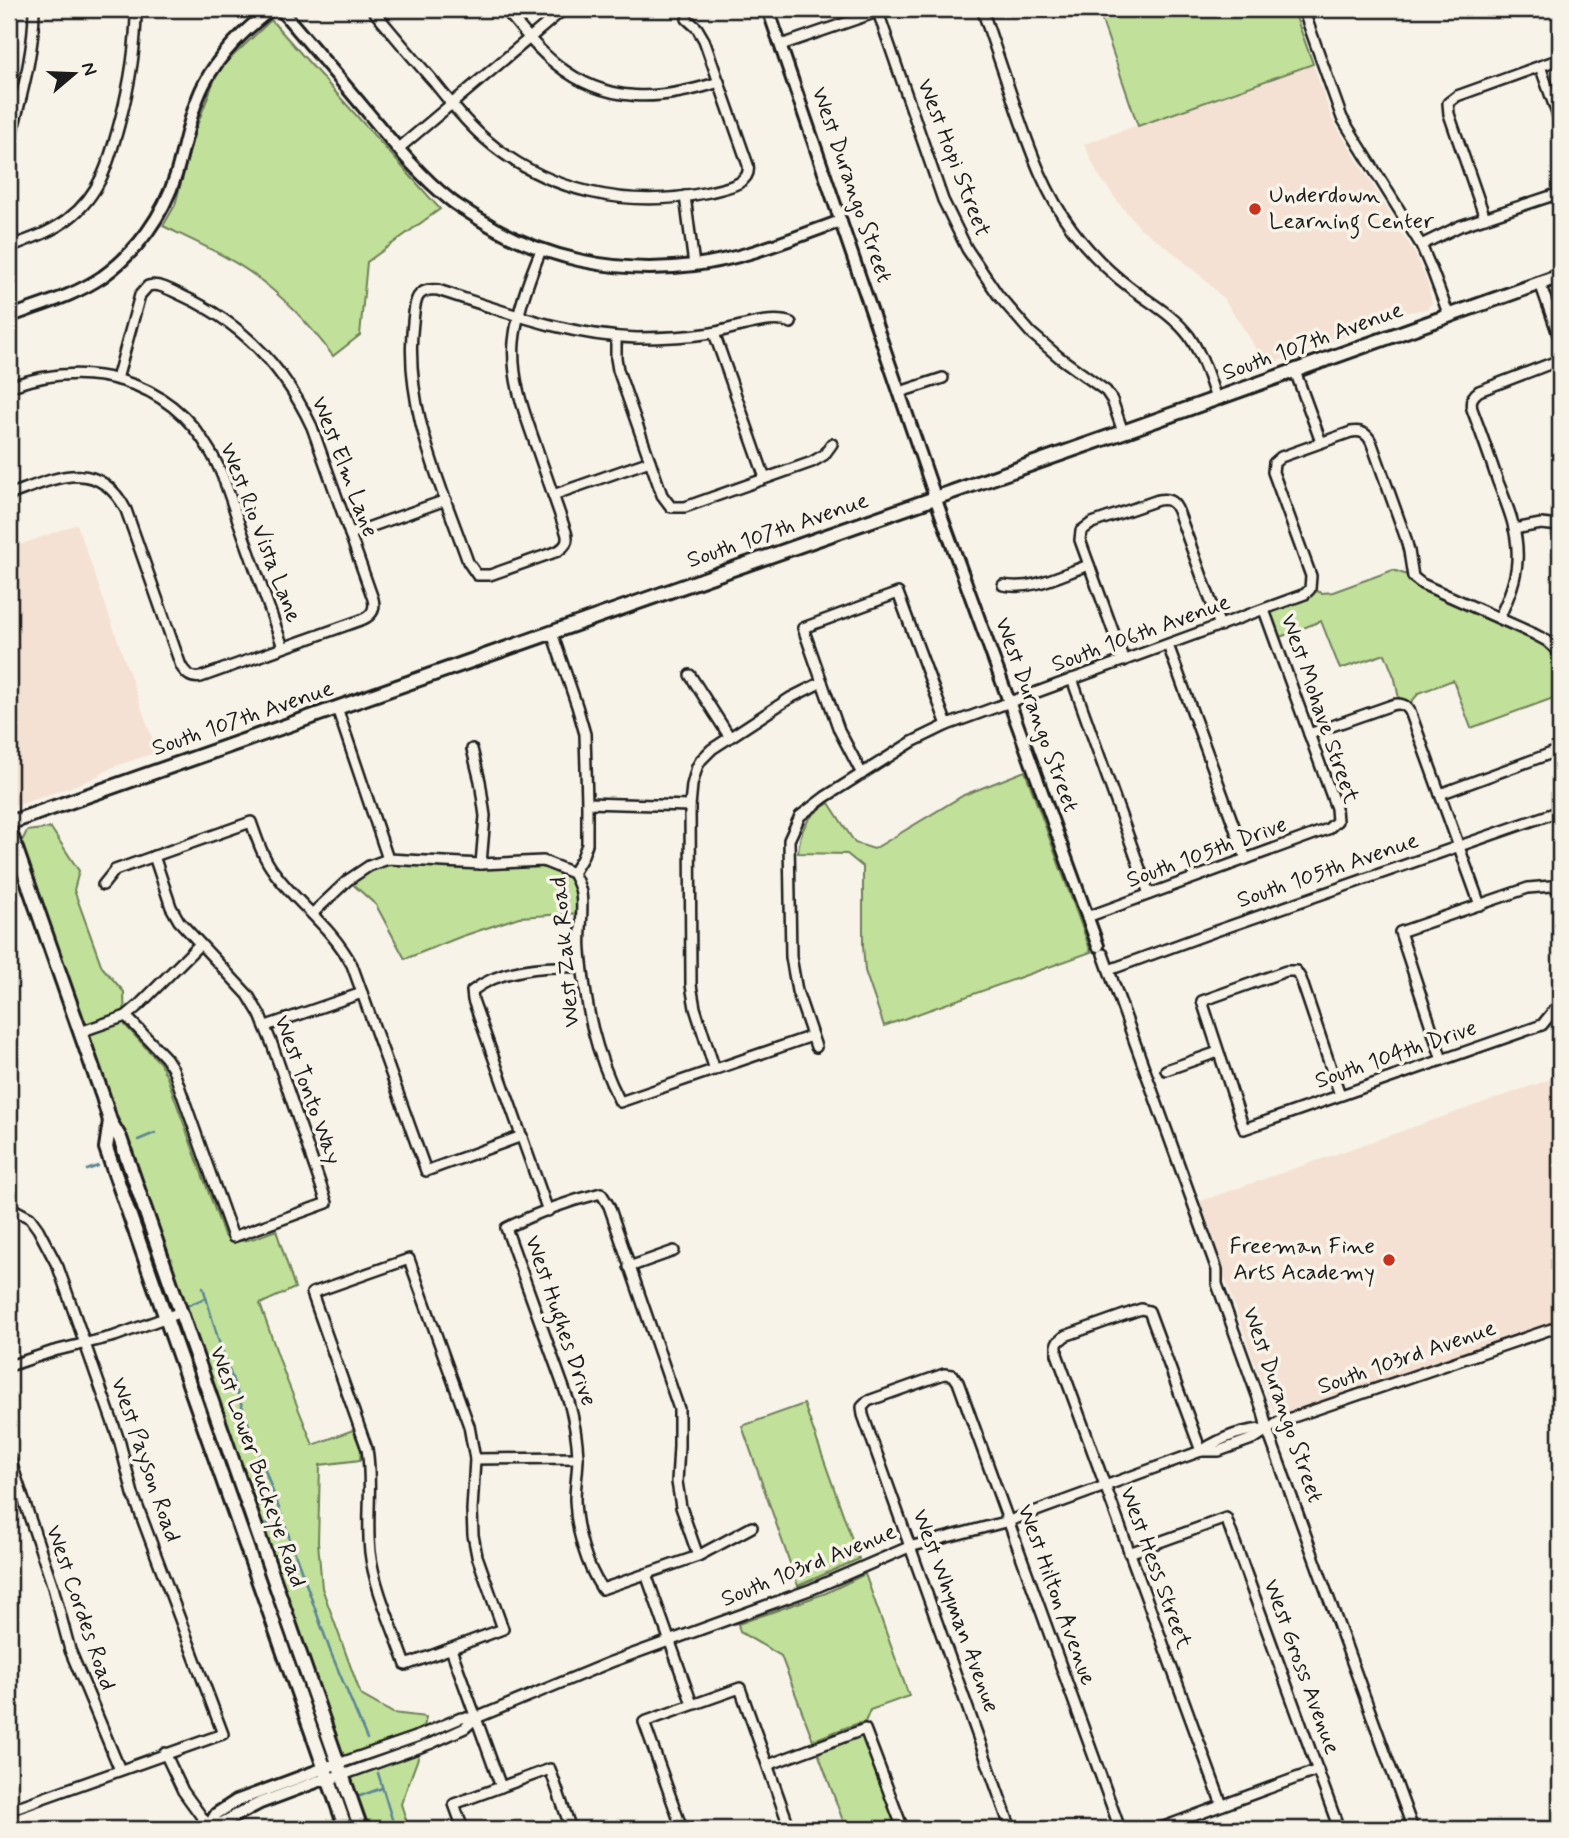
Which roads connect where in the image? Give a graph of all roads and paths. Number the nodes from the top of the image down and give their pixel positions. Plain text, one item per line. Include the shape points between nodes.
1 (34, 9) edge
2 (136, 9) edge
3 (271, 9) edge
4 (280, 9) edge
5 (372, 9) edge
6 (505, 9) edge
7 (564, 9) edge
8 (768, 9) edge
9 (982, 9) edge
10 (1303, 9) edge
11 (880, 10) edge
12 (687, 19) dead end
13 (530, 38) junction
14 (781, 46) junction
15 (1560, 59) edge
16 (1540, 66) junction
17 (719, 82) junction
18 (9, 94) edge
19 (21, 97) junction
20 (452, 104) junction
21 (1560, 122) edge
22 (9, 145) edge
23 (398, 149) junction
24 (1560, 193) edge
25 (685, 197) junction
26 (1485, 218) junction
27 (841, 221) junction
28 (9, 228) edge
29 (1421, 245) junction
30 (12, 246) edge
31 (541, 250) junction
32 (694, 265) junction
33 (1560, 275) edge
34 (1540, 283) junction
35 (519, 316) junction
36 (1449, 316) junction
37 (9, 317) edge
38 (791, 323) dead end
39 (714, 333) junction
40 (616, 337) junction
41 (1560, 340) edge
42 (1560, 360) edge
43 (1295, 371) junction
44 (943, 378) dead end
45 (117, 379) junction
46 (9, 387) edge
47 (900, 392) junction
48 (1216, 399) junction
49 (1123, 432) junction
50 (1321, 442) junction
51 (832, 444) dead end
52 (650, 461) junction
53 (765, 478) junction
54 (9, 495) edge
55 (553, 495) junction
56 (936, 498) junction
57 (446, 500) junction
58 (1560, 526) edge
59 (1514, 529) junction
60 (350, 534) junction
61 (1089, 565) junction
62 (1003, 586) dead end
63 (1264, 610) junction
64 (1499, 618) junction
65 (1220, 626) junction
66 (552, 633) junction
67 (1168, 645) junction
68 (283, 648) junction
69 (1560, 653) edge
70 (1124, 661) junction
71 (691, 675) dead end
72 (1072, 680) junction
73 (822, 682) junction
74 (1009, 702) junction
75 (337, 708) junction
76 (947, 725) junction
77 (1309, 734) junction
78 (729, 736) junction
79 (472, 749) dead end
80 (1560, 750) edge
81 (862, 774) junction
82 (1440, 794) junction
83 (587, 803) junction
84 (690, 806) junction
85 (1560, 811) edge
86 (1337, 821) joint
87 (9, 823) edge
88 (9, 829) edge
89 (1459, 846) junction
90 (153, 856) junction
91 (387, 859) junction
92 (1246, 859) junction
93 (481, 864) junction
94 (573, 873) junction
95 (103, 885) dead end
96 (1560, 889) edge
97 (1149, 894) junction
98 (1480, 905) junction
99 (313, 914) junction
100 (1087, 917) junction
101 (200, 944) junction
102 (1100, 950) joint
103 (582, 967) junction
104 (1109, 970) junction
105 (362, 993) junction
106 (1555, 1009) dead end
107 (126, 1016) junction
108 (266, 1026) junction
109 (80, 1032) junction
110 (812, 1036) junction
111 (816, 1047) dead end
112 (1218, 1052) junction
113 (1442, 1059) junction
114 (715, 1070) junction
115 (1166, 1070) dead end
116 (1340, 1095) junction
117 (110, 1121) junction
118 (522, 1136) junction
119 (15, 1209) dead end
120 (548, 1211) junction
121 (674, 1251) dead end
122 (629, 1267) junction
123 (181, 1312) junction
124 (166, 1317) junction
125 (1560, 1326) edge
126 (84, 1343) junction
127 (9, 1366) edge
128 (953, 1375) joint
129 (1266, 1429) junction
130 (1201, 1451) junction
131 (9, 1456) edge
132 (578, 1458) junction
133 (475, 1459) junction
134 (1105, 1486) junction
135 (1009, 1521) junction
136 (752, 1527) dead end
137 (909, 1547) junction
138 (1129, 1553) junction
139 (698, 1556) junction
140 (646, 1574) junction
141 (670, 1641) junction
142 (451, 1648) junction
143 (692, 1704) junction
144 (476, 1718) junction
145 (165, 1754) junction
146 (768, 1765) junction
147 (120, 1770) junction
148 (1318, 1770) junction
149 (333, 1772) junction
150 (501, 1787) junction
151 (1222, 1805) junction
152 (9, 1810) edge
153 (208, 1828) edge
154 (346, 1829) edge
155 (361, 1829) edge
156 (463, 1829) edge
157 (572, 1829) edge
158 (682, 1829) edge
159 (790, 1829) edge
160 (903, 1829) edge
161 (1011, 1829) edge
162 (1120, 1829) edge
163 (1158, 1829) edge
164 (1339, 1829) edge
165 (1413, 1829) edge

1 - 19 street via 32,48
2 - 30 street via 132,71 102,180 69,218
3 - 37 street via 237,38 206,81 171,189 137,245 92,283
4 - 23 street
5 - 20 street
6 - 13 street
7 - 13 street
8 - 14 street, West Durango Street
9 - 48 street via 1035,164 1060,213 1105,267 1183,329 1199,353
10 - 29 street via 1342,118
11 - 14 street
11 - 49 street, West Hopi Street via 943,200 967,249 1023,325 1110,395
12 - 17 street via 702,34
13 - 17 street via 564,70 610,91 663,96
13 - 20 street
14 - 27 street, West Durango Street
15 - 16 street
16 - 21 street
16 - 26 street via 1448,103
17 - 25 street via 748,165 747,176 738,184
18 - 19 street
19 - 22 street
20 - 23 street
20 - 25 street via 505,154 562,184 625,198
23 - 31 street via 450,200 500,232
24 - 26 street
25 - 32 street
26 - 29 street
27 - 32 street via 748,253
27 - 47 street, West Durango Street
28 - 30 street
29 - 36 street
31 - 32 street via 604,265 649,269
31 - 35 street
33 - 34 main road, South 107th Avenue
34 - 36 main road, South 107th Avenue
34 - 41 street
35 - 40 street
35 - 55 street via 513,352 516,383
35 - 57 street via 438,290 425,290 416,299 413,388
36 - 43 main road, South 107th Avenue
38 - 39 street via 769,320
39 - 40 street
39 - 53 street
40 - 52 street via 618,370
42 - 59 street via 1472,396 1472,410
43 - 48 main road, South 107th Avenue
43 - 50 street
44 - 47 street
45 - 46 street, West Rio Vista Lane via 53,374
45 - 60 street, West Elm Lane via 140,295 148,286 171,290 215,313 274,365 295,394 312,427
45 - 68 street, West Rio Vista Lane via 173,408 210,450
47 - 56 street, West Durango Street
48 - 49 main road, South 107th Avenue
49 - 56 main road, South 107th Avenue
50 - 63 street, South 106th Avenue via 1274,463 1274,477 1311,576 1310,589 1302,596
50 - 64 street via 1355,431 1364,433 1405,536 1413,577
51 - 53 street via 812,462
52 - 53 street via 671,507
52 - 55 street
54 - 68 street via 71,475 88,476 110,487 126,510 181,666 189,676 201,677
55 - 57 street via 567,544 490,575 477,575 468,562
56 - 66 main road, South 107th Avenue
56 - 74 street, West Durango Street
57 - 60 street
58 - 59 street
59 - 64 street via 1516,573
60 - 68 street, West Elm Lane via 373,599 372,613
61 - 62 street via 1036,584
61 - 65 street via 1081,531 1158,500 1170,501 1178,511
61 - 70 street
63 - 65 street, South 106th Avenue
63 - 77 street, West Mohave Street
64 - 69 street via 1541,637
65 - 67 street, South 106th Avenue
66 - 75 main road, South 107th Avenue
66 - 83 street, West Zak Road via 585,734
67 - 70 street, South 106th Avenue
67 - 92 street
70 - 72 street, South 106th Avenue
71 - 78 street
72 - 74 street, South 106th Avenue
72 - 97 street
73 - 76 street via 803,628 898,593
73 - 78 street
73 - 81 street
74 - 76 street, South 106th Avenue
74 - 100 street, West Durango Street
75 - 87 main road, South 107th Avenue
75 - 91 street
76 - 81 street, South 106th Avenue
77 - 82 street via 1392,705 1404,705
77 - 86 street, West Mohave Street
78 - 84 street via 697,766
79 - 93 street via 485,816
80 - 82 street
81 - 110 street, South 106th Avenue via 800,816 789,840 791,957
82 - 89 street
83 - 84 street
83 - 94 street, West Zak Road via 586,844
84 - 114 street via 691,985
85 - 89 street, South 105th Avenue
86 - 92 street, South 105th Drive via 1328,829
88 - 109 main road, West Lower Buckeye Road
89 - 98 street
89 - 104 street, South 105th Avenue
90 - 95 street via 115,870
90 - 99 street via 251,822 273,872
90 - 101 street, West Tonto Way via 171,907
91 - 93 street
91 - 99 street via 348,880
92 - 97 street, South 105th Drive
93 - 94 street via 543,861
94 - 103 street, West Zak Road via 581,891
96 - 98 street via 1528,888
97 - 100 street, South 105th Drive
98 - 113 street via 1399,932
99 - 105 street via 345,951
100 - 102 street, West Durango Street
101 - 107 street
101 - 108 street, West Tonto Way via 248,995
102 - 104 street, West Durango Street
103 - 114 street, West Zak Road via 596,1046 620,1102
103 - 118 street, West Hughes Drive via 536,968 483,983 472,991
104 - 129 street, West Durango Street via 1217,1270 1217,1284 1264,1412
105 - 108 street
105 - 118 street via 426,1171
106 - 113 street, South 104th Drive via 1542,1025
107 - 108 street, West Tonto Way via 173,1069 233,1237 327,1203
107 - 109 street
109 - 117 main road, West Lower Buckeye Road
110 - 111 street
110 - 114 street
112 - 115 street
112 - 116 street, South 104th Drive via 1244,1129
112 - 116 street via 1202,1001 1296,971
113 - 116 street, South 104th Drive
117 - 123 main road, West Lower Buckeye Road
117 - 124 main road, West Lower Buckeye Road via 106,1148
118 - 120 street, West Hughes Drive
119 - 126 street, West Payson Road via 30,1218 58,1267
120 - 122 street via 601,1193
120 - 132 street, West Hughes Drive via 506,1228 575,1421
121 - 122 street
122 - 139 street via 678,1409 677,1482
123 - 124 street
123 - 149 main road, West Lower Buckeye Road
124 - 126 street
124 - 149 main road, West Lower Buckeye Road
125 - 129 street, South 103rd Avenue
126 - 127 street
126 - 145 street, West Payson Road via 133,1494 223,1734
128 - 135 street, West Hilton Avenue
128 - 137 street, West Whyman Avenue via 880,1396 862,1407
129 - 130 street, South 103rd Avenue via 1251,1429
129 - 165 street, West Durango Street
130 - 134 street, South 103rd Avenue
130 - 134 street, West Hess Street via 1149,1311 1142,1309 1065,1336 1057,1343 1057,1354
131 - 147 street, West Cordes Road via 70,1650
132 - 133 street
132 - 140 street, West Hughes Drive via 577,1525 602,1589
133 - 142 street via 472,1535 503,1629
133 - 142 street via 469,1426 409,1259 312,1293 367,1449 372,1566 406,1665
134 - 135 street, South 103rd Avenue
134 - 138 street, West Hess Street
135 - 137 street, South 103rd Avenue
135 - 162 street, West Hilton Avenue
136 - 139 street
137 - 141 street, South 103rd Avenue via 813,1589
137 - 161 street, West Whyman Avenue
138 - 148 street, West Gross Avenue via 1226,1518
138 - 151 street, West Hess Street
139 - 140 street
140 - 141 street
141 - 143 street
141 - 144 street, South 103rd Avenue
142 - 144 street
143 - 146 street via 740,1688
143 - 158 street via 644,1722
144 - 149 street, South 103rd Avenue via 461,1718
144 - 150 street
145 - 147 street
145 - 153 street
146 - 159 street
146 - 160 street via 865,1729
147 - 152 street
148 - 151 street
148 - 164 street, West Gross Avenue
149 - 153 street
149 - 154 main road, West Lower Buckeye Road
149 - 155 main road, West Lower Buckeye Road
150 - 156 street via 454,1804
150 - 157 street via 550,1769
151 - 163 street

